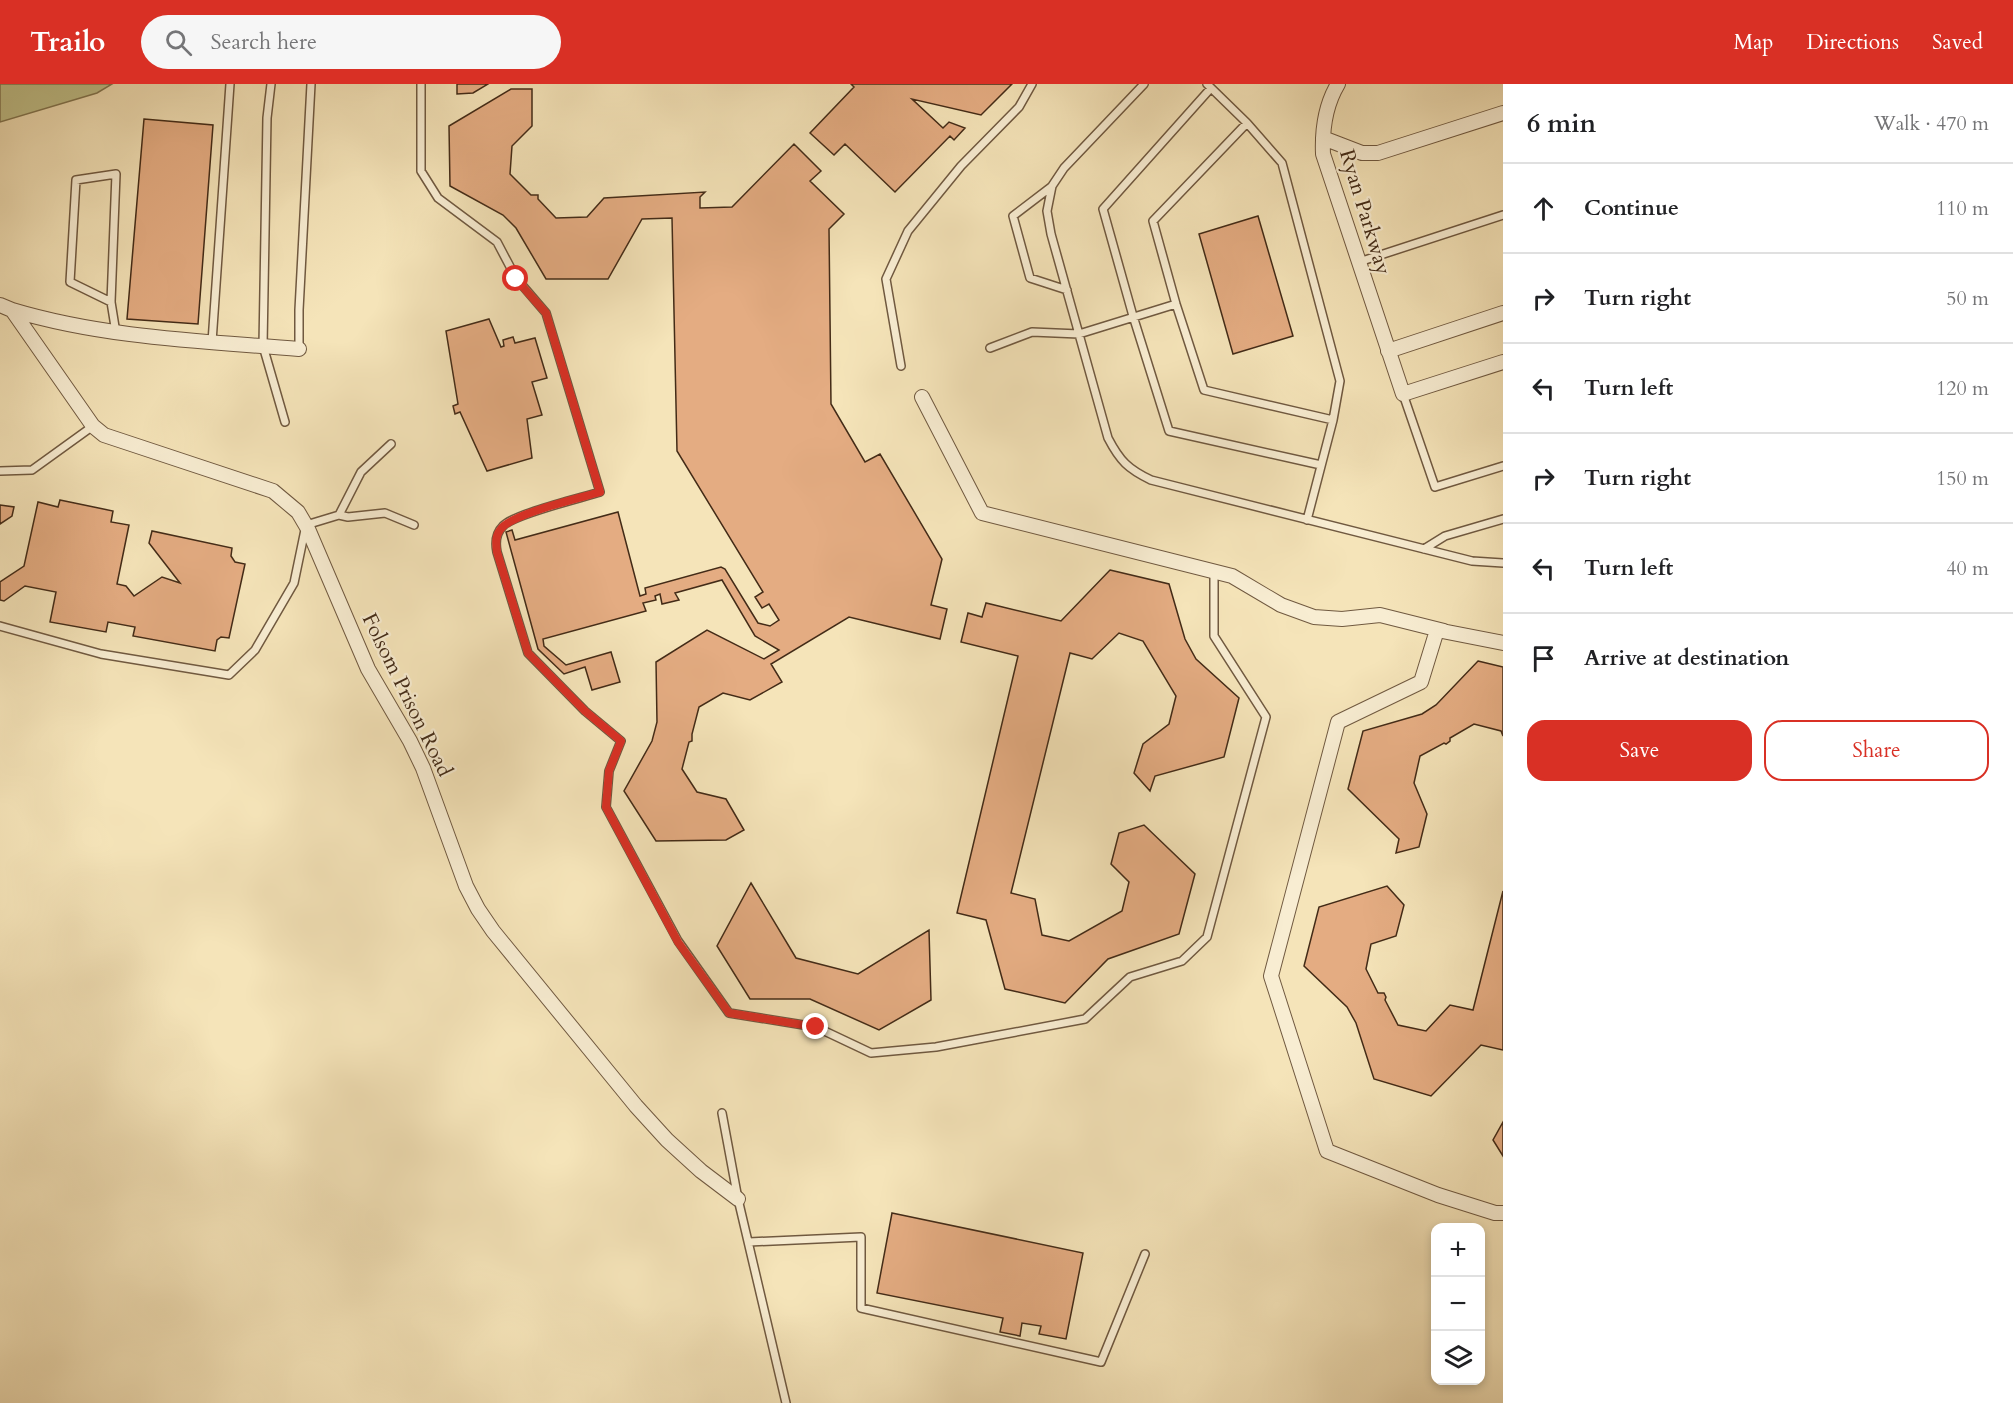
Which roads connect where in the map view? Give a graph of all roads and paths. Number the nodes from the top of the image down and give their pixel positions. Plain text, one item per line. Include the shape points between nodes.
1 (230, 84) edge
2 (271, 84) edge
3 (311, 84) edge
4 (422, 84) edge
5 (1032, 84) edge
6 (1144, 84) edge
7 (1338, 84) edge
8 (1209, 86) edge
9 (1503, 113) edge
10 (1247, 123) junction
11 (1323, 138) junction
12 (1052, 186) junction
13 (1503, 215) edge
14 (1359, 262) junction
15 (1067, 290) junction
16 (111, 302) junction
17 (1176, 304) junction
18 (6, 307) edge
19 (1503, 313) edge
20 (1133, 316) junction
21 (116, 333) junction
22 (1079, 334) junction
23 (212, 342) junction
24 (263, 346) junction
25 (990, 348) dead end
26 (299, 349) joint
27 (1388, 351) junction
28 (1503, 362) edge
29 (901, 366) dead end
30 (1403, 394) junction
31 (922, 397) dead end
32 (1333, 420) junction
33 (285, 422) dead end
34 (93, 426) junction
35 (391, 444) dead end
36 (1321, 465) junction
37 (1503, 466) edge
38 (0, 471) edge
39 (339, 515) junction
40 (1503, 519) edge
41 (1307, 520) junction
42 (306, 525) junction
43 (414, 525) dead end
44 (1424, 549) junction
45 (1503, 563) edge
46 (1214, 571) junction
47 (0, 626) edge
48 (1447, 632) junction
49 (1503, 643) edge
50 (722, 1113) dead end
51 (738, 1199) junction
52 (1503, 1213) edge
53 (749, 1242) junction
54 (1145, 1254) dead end
55 (786, 1403) edge

1 - 23 lane
2 - 24 lane
3 - 26 lane
4 - 46 lane via 421,171 438,198 497,242 516,279 546,313 600,492 514,518 496,536 497,552 524,644 532,660 621,741 609,771 606,807 678,942 729,1013 816,1027 870,1053 936,1047 1085,1019 1130,977 1182,961 1208,937 1266,717 1214,636
5 - 29 lane via 1019,107 961,166 908,231 886,279
6 - 12 lane via 1064,168
7 - 11 street, Ryan Parkway via 1330,97
8 - 10 lane
8 - 20 lane via 1103,209
9 - 11 street via 1378,153 1362,153
10 - 17 lane via 1153,221
10 - 32 lane via 1282,164 1340,381
11 - 14 street, Ryan Parkway via 1323,154
12 - 15 lane via 1047,211
12 - 15 lane via 1013,216 1030,278
13 - 14 lane
14 - 27 street, Ryan Parkway
15 - 22 lane
16 - 16 lane via 114,221 116,174 76,180 70,282
16 - 21 lane
17 - 20 lane
17 - 32 lane via 1204,390
18 - 21 street, Folsom Prison Road via 64,325
18 - 34 street, Folsom Prison Road
19 - 27 street
20 - 22 lane
20 - 36 lane via 1169,431
21 - 23 street, Folsom Prison Road
22 - 25 lane via 1032,332
22 - 41 lane via 1108,438 1117,456 1131,470 1151,480
23 - 24 street, Folsom Prison Road
24 - 26 street, Folsom Prison Road
24 - 33 lane
27 - 30 street, Ryan Parkway
28 - 30 street
30 - 37 lane via 1435,487
31 - 46 street via 982,513
32 - 36 lane
34 - 38 lane via 32,470
34 - 42 street, Folsom Prison Road via 119,441 273,491 298,512
35 - 39 lane via 361,472
36 - 41 lane
39 - 42 lane
39 - 43 lane via 385,513
40 - 44 lane via 1445,536
41 - 44 lane
42 - 47 lane via 294,583 255,650 229,675 101,654
42 - 51 street, Folsom Prison Road via 368,669 423,768 478,909 636,1106 667,1140
44 - 45 lane via 1472,561
46 - 48 street via 1232,576 1281,605 1314,616 1342,619 1380,615
48 - 49 street
48 - 52 street via 1437,630 1420,682 1338,722 1271,976 1327,1151 1438,1195
50 - 51 lane
51 - 53 lane
53 - 54 lane via 861,1237 861,1308 1101,1362
53 - 55 lane

